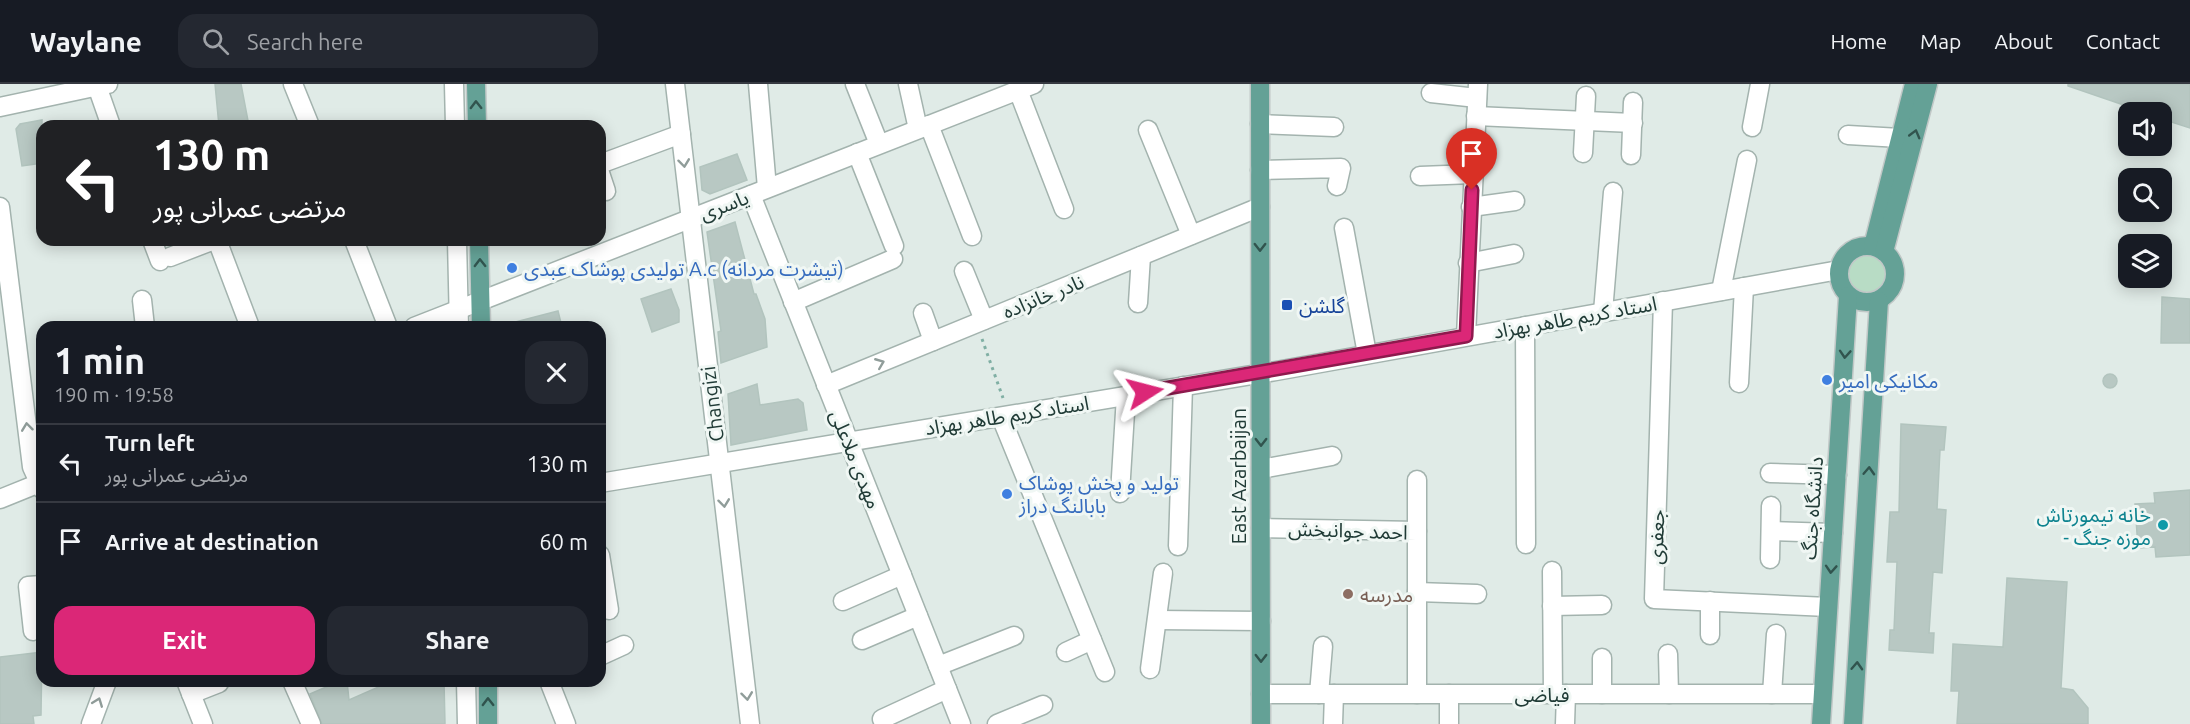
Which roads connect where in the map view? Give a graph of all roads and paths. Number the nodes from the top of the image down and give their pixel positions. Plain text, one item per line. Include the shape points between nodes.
1 (293, 84) edge
2 (454, 84) edge
3 (476, 84) edge
4 (675, 84) edge
5 (758, 84) edge
6 (855, 84) edge
7 (908, 84) edge
8 (1260, 84) edge
9 (1760, 84) edge
10 (1914, 84) edge
11 (1928, 84) edge
12 (102, 85) edge
13 (1028, 86) edge
14 (1431, 93) dead end
15 (1586, 96) dead end
16 (1477, 99) edge
17 (1633, 102) dead end
18 (0, 107) edge
19 (110, 120) edge
20 (308, 120) edge
21 (455, 120) edge
22 (477, 120) edge
23 (1584, 120) junction
24 (1633, 123) junction
25 (1260, 124) junction
26 (924, 127) junction
27 (1334, 127) dead end
28 (1752, 127) dead end
29 (1148, 130) dead end
30 (681, 134) junction
31 (1848, 135) dead end
32 (1900, 138) junction
33 (879, 144) junction
34 (857, 153) junction
35 (1583, 153) dead end
36 (1631, 155) dead end
37 (1747, 160) dead end
38 (606, 162) edge
39 (1260, 170) junction
40 (1473, 174) junction
41 (1420, 176) dead end
42 (1337, 186) dead end
43 (759, 191) junction
44 (1613, 192) dead end
45 (1515, 201) dead end
46 (0, 207) edge
47 (1260, 207) junction
48 (1471, 207) junction
49 (1064, 209) dead end
50 (691, 218) junction
51 (1344, 228) dead end
52 (1191, 235) junction
53 (972, 236) dead end
54 (156, 246) edge
55 (200, 246) edge
56 (218, 246) edge
57 (356, 246) edge
58 (457, 246) edge
59 (479, 246) edge
60 (1879, 249) junction
61 (1514, 254) dead end
62 (1141, 256) junction
63 (1468, 263) junction
64 (1839, 270) junction
65 (964, 271) dead end
66 (1744, 287) junction
67 (1721, 291) junction
68 (1848, 296) junction
69 (142, 300) dead end
70 (480, 300) junction
71 (1663, 301) junction
72 (1879, 301) junction
73 (794, 302) junction
74 (1138, 303) dead end
75 (1603, 312) junction
76 (922, 313) dead end
77 (459, 318) edge
78 (144, 321) edge
79 (248, 321) edge
80 (386, 321) edge
81 (444, 321) edge
82 (481, 321) edge
83 (980, 322) junction
84 (1525, 326) junction
85 (1466, 336) junction
86 (933, 341) junction
87 (1367, 354) junction
88 (1261, 373) junction
89 (1739, 383) dead end
90 (826, 385) junction
91 (1183, 386) junction
92 (1126, 396) junction
93 (1005, 416) junction
94 (849, 442) junction
95 (1332, 456) dead end
96 (719, 464) junction
97 (1261, 469) junction
98 (1770, 473) dead end
99 (36, 475) edge
100 (1837, 475) junction
101 (1417, 480) dead end
102 (606, 482) edge
103 (36, 487) edge
104 (1120, 493) dead end
105 (0, 499) edge
106 (1771, 506) dead end
107 (1261, 528) junction
108 (1417, 531) junction
109 (1771, 531) junction
110 (1833, 533) junction
111 (1526, 544) dead end
112 (1178, 546) dead end
113 (1770, 559) dead end
114 (1552, 571) dead end
115 (1163, 573) dead end
116 (902, 575) junction
117 (36, 585) edge
118 (606, 592) edge
119 (1417, 592) junction
120 (1477, 594) dead end
121 (843, 601) dead end
122 (1710, 601) junction
123 (1552, 606) junction
124 (1602, 606) dead end
125 (1828, 607) junction
126 (609, 610) dead end
127 (918, 616) junction
128 (1157, 620) junction
129 (1261, 621) junction
130 (33, 631) dead end
131 (1710, 634) dead end
132 (1776, 634) dead end
133 (1014, 636) dead end
134 (862, 640) dead end
135 (1092, 640) junction
136 (624, 645) dead end
137 (1323, 646) dead end
138 (1066, 652) dead end
139 (606, 653) edge
140 (1668, 654) dead end
141 (1602, 658) dead end
142 (938, 666) junction
143 (1150, 669) dead end
144 (1105, 672) dead end
145 (104, 687) edge
146 (295, 687) edge
147 (466, 687) edge
148 (488, 687) edge
149 (551, 687) edge
150 (189, 688) edge
151 (947, 689) junction
152 (1261, 694) junction
153 (1326, 694) junction
154 (1417, 694) junction
155 (1449, 694) junction
156 (1560, 694) junction
157 (1602, 694) junction
158 (1669, 694) junction
159 (1772, 694) junction
160 (1822, 694) junction
161 (1043, 705) dead end
162 (882, 719) dead end
163 (91, 724) edge
164 (203, 724) edge
165 (311, 724) edge
166 (466, 724) edge
167 (488, 724) edge
168 (566, 724) edge
169 (750, 724) edge
170 (961, 724) edge
171 (997, 724) edge
172 (1261, 724) edge
173 (1333, 724) edge
174 (1449, 724) edge
175 (1565, 724) edge
176 (1821, 724) edge
177 (1853, 724) edge

1 - 20 street
2 - 21 street
22 -> 3 main road
4 - 30 street, Changizi
5 - 43 street, مهدی ملاعلی
6 - 33 street
7 - 26 street
8 - 25 main road, East Azarbaijan
9 - 28 street
10 - 32 main road
60 -> 11 main road
12 - 18 street
12 - 19 street
13 - 26 street, یاسری
13 - 49 street
14 - 16 street
15 - 23 street
16 - 23 street
16 - 40 street
17 - 24 street
23 - 24 street
23 - 35 street
24 - 36 street
25 - 27 street
25 - 39 main road, East Azarbaijan
26 - 33 street, یاسری
26 - 53 street
29 - 52 street
30 - 38 street
30 -> 50 street, Changizi
31 - 32 street
32 - 60 main road
33 - 34 street, یاسری
34 - 43 street, یاسری
34 - 73 street via 893,253
37 - 67 street
39 - 42 street via 1341,168
39 - 47 main road, East Azarbaijan
40 - 41 street
40 - 48 street
43 - 50 street, یاسری
43 - 73 street, مهدی ملاعلی
44 - 75 street
45 - 48 street
99 -> 46 street
47 - 52 street, نادر خانزاده
47 -> 88 main road, East Azarbaijan
48 - 63 street
50 - 70 street, یاسری
50 - 96 street, Changizi
51 - 87 street
52 - 62 street, نادر خانزاده
54 - 55 street via 165,259
56 - 79 street
57 - 80 street
58 - 77 street
70 -> 59 main road
60 - 64 main road via 1864,246 1848,254
60 - 72 main road via 1894,265 1895,282
61 - 63 street
62 - 74 street
62 - 83 street, نادر خانزاده
63 - 85 street
64 - 66 street, استاد کریم طاهر بهزاد
64 - 68 main road via 1842,288
65 - 83 street
66 - 67 street, استاد کریم طاهر بهزاد
66 - 89 street
67 - 71 street, استاد کریم طاهر بهزاد
68 - 72 main road via 1863,303
68 -> 100 main road, دانشگاه جنگ
69 - 78 street
70 - 77 street, یاسری
70 - 82 main road
71 - 75 street, استاد کریم طاهر بهزاد
71 - 122 street, جعفری via 1654,599
177 -> 72 main road
73 - 90 street, مهدی ملاعلی
75 - 84 street, استاد کریم طاهر بهزاد
76 - 86 street
77 - 81 street, یاسری
83 - 86 street, نادر خانزاده
83 - 93 path
84 - 85 street, استاد کریم طاهر بهزاد
84 - 111 street
85 - 87 street, استاد کریم طاهر بهزاد
90 -> 86 street, نادر خانزاده
87 - 88 street, استاد کریم طاهر بهزاد
88 - 91 street, استاد کریم طاهر بهزاد
88 -> 97 main road, East Azarbaijan
90 - 94 street, مهدی ملاعلی
91 - 92 street, استاد کریم طاهر بهزاد
91 - 112 street
92 - 93 street, استاد کریم طاهر بهزاد
92 - 104 street
93 - 94 street, استاد کریم طاهر بهزاد
93 - 135 street
94 - 96 street, استاد کریم طاهر بهزاد
94 - 116 street, مهدی ملاعلی
95 - 97 street
96 - 102 street, استاد کریم طاهر بهزاد
96 -> 169 street, Changizi
97 - 107 main road, East Azarbaijan
98 - 100 street
100 - 110 main road, دانشگاه جنگ
101 - 108 street
103 - 105 street
106 - 109 street
107 - 108 street, احمد جوانبخش
107 - 129 main road, East Azarbaijan
108 - 119 street, احمد جوانبخش
109 - 110 street
109 - 113 street
110 -> 125 main road, دانشگاه جنگ
114 - 123 street
115 - 128 street
116 - 121 street
116 - 127 street, مهدی ملاعلی
117 - 130 street via 28,586
118 - 126 street
119 - 120 street
119 - 154 street, احمد جوانبخش
122 - 125 street, جعفری
122 - 131 street
123 - 124 street
123 - 156 street
125 - 160 main road, دانشگاه جنگ
127 - 134 street
127 - 142 street, مهدی ملاعلی
128 - 129 street
128 - 143 street
129 -> 152 main road, East Azarbaijan
132 - 159 street
133 - 142 street
135 - 138 street
135 - 144 street
136 - 139 street
137 - 153 street
140 - 158 street
141 - 157 street
142 - 151 street, مهدی ملاعلی
163 -> 145 street
146 - 165 street
147 - 166 street
167 -> 148 main road
149 - 168 street
150 - 164 street
151 - 162 street
151 - 170 street, مهدی ملاعلی
152 - 153 street, فیاضی
152 - 172 main road, East Azarbaijan
153 - 154 street, فیاضی
153 - 173 street
154 - 155 street, فیاضی
155 - 156 street, فیاضی
155 - 174 street
156 - 157 street, فیاضی
156 - 175 street
157 - 158 street, فیاضی
158 - 159 street, فیاضی
159 - 160 street, فیاضی
160 - 176 main road, دانشگاه جنگ
161 - 171 street

